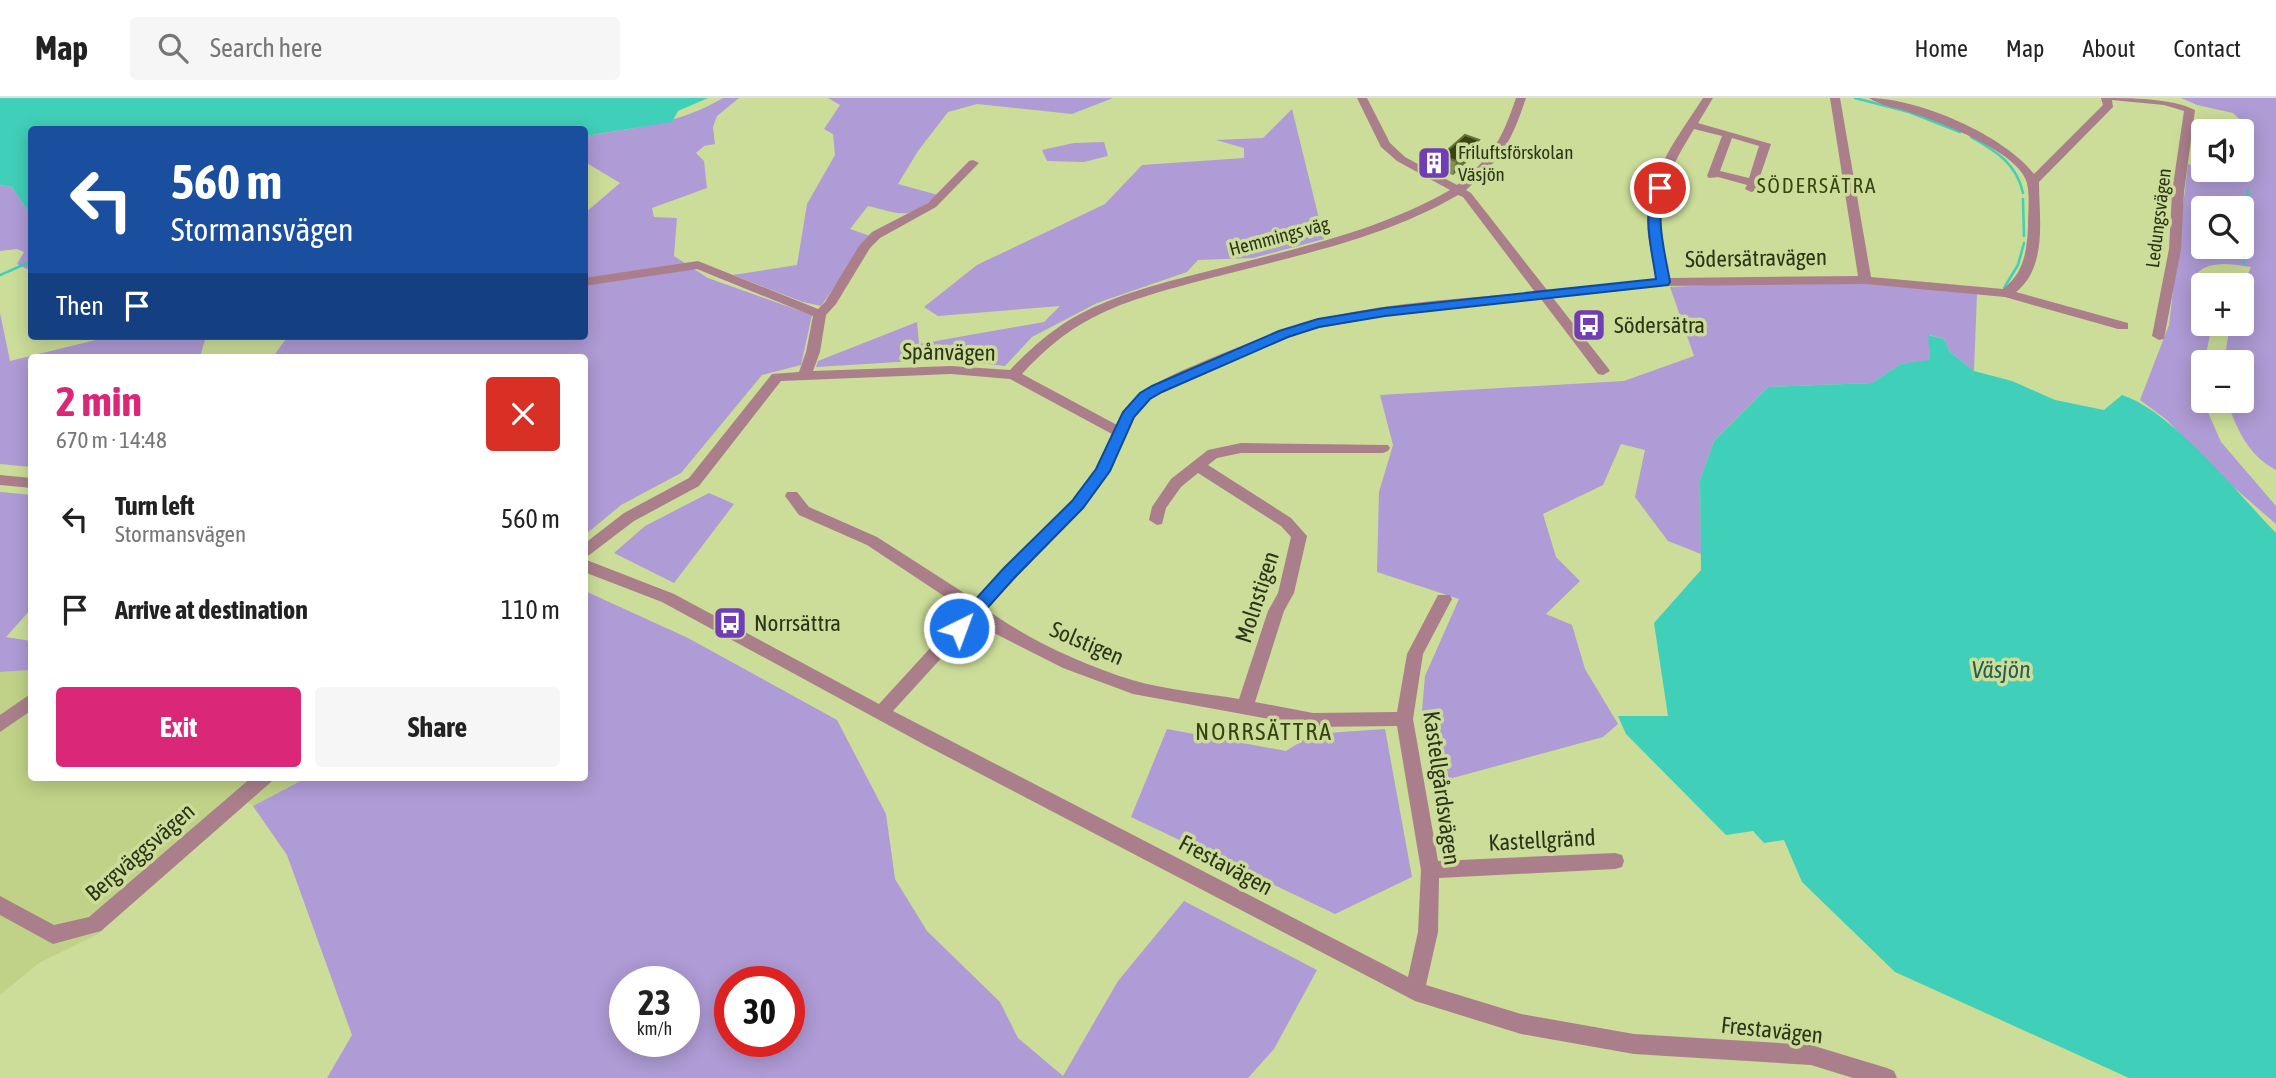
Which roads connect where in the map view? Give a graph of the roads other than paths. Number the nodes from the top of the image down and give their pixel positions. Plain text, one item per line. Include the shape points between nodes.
1 (1362, 98) edge
2 (1521, 98) edge
3 (1708, 98) edge
4 (1835, 98) edge
5 (1874, 98) edge
6 (2106, 98) edge
7 (2116, 98) edge
8 (1692, 125) junction
9 (1728, 134) junction
10 (973, 163) dead end
11 (2033, 181) junction
12 (1458, 190) junction
13 (1866, 280) junction
14 (588, 281) edge
15 (1663, 282) junction
16 (2006, 293) junction
17 (1544, 294) junction
18 (820, 314) junction
19 (2123, 326) dead end
20 (2159, 336) dead end
21 (1603, 371) dead end
22 (805, 375) junction
23 (1013, 375) junction
24 (1119, 432) junction
25 (1383, 448) dead end
26 (1198, 466) junction
27 (0, 480) edge
28 (28, 484) edge
29 (793, 496) dead end
30 (1157, 520) dead end
31 (588, 550) edge
32 (588, 567) edge
33 (1444, 598) dead end
34 (976, 610) junction
35 (28, 703) edge
36 (1244, 709) junction
37 (882, 712) junction
38 (1404, 719) junction
39 (0, 725) edge
40 (260, 781) edge
41 (1615, 861) dead end
42 (1430, 870) junction
43 (0, 905) edge
44 (1415, 991) junction
45 (1887, 1078) edge

1 - 12 street via 1385,145 1401,159
2 - 12 street, Hemmings väg via 1503,145
3 - 8 street
4 - 13 street
5 - 11 street via 1983,138 2021,165
6 - 11 street via 2109,105
7 - 20 street, Ledungsvägen via 2190,110 2175,249
8 - 9 street
8 - 15 street via 1671,160 1655,201
9 - 9 street via 1765,144 1752,186 1714,174
10 - 18 street via 932,205 865,246
11 - 16 street via 2035,241 2018,284
12 - 17 street via 1484,215
12 - 23 street, Hemmings väg via 1390,226 1166,287 1099,310 1043,343
13 - 15 street, Södersätravägen
13 - 16 street, Södersätravägen
14 - 18 street via 698,265
15 - 17 street, Södersätravägen
16 - 19 street, Södersätravägen
17 - 21 street
17 - 24 street, Södersätravägen via 1339,319 1283,334 1145,396
18 - 22 street
22 - 23 street, Spånvägen via 951,370
22 - 31 street, Spånvägen via 777,377 694,482 634,514
23 - 24 street, Spånvägen
24 - 34 street, Södersätravägen via 1102,471 1077,505
25 - 26 street via 1241,447 1213,454
26 - 30 street via 1176,483 1159,507
26 - 36 street, Molnstigen via 1286,522 1299,536 1286,593
27 - 28 street
29 - 34 street, Solstigen via 804,511 872,541
32 - 37 street, Frestavägen via 668,598
33 - 38 street, Kastellgårdsvägen via 1415,654
34 - 36 street, Solstigen via 1002,629 1069,663 1140,689
34 - 37 street, Södersätravägen
35 - 39 street
36 - 38 street, Solstigen via 1313,720
37 - 44 street, Frestavägen
38 - 42 street, Kastellgårdsvägen
40 - 43 street, Bergväggsvägen via 94,925 53,935
41 - 42 street, Kastellgränd
42 - 44 street, Kastellgårdsvägen via 1428,932
44 - 45 street, Frestavägen via 1521,1024 1634,1044 1811,1055

